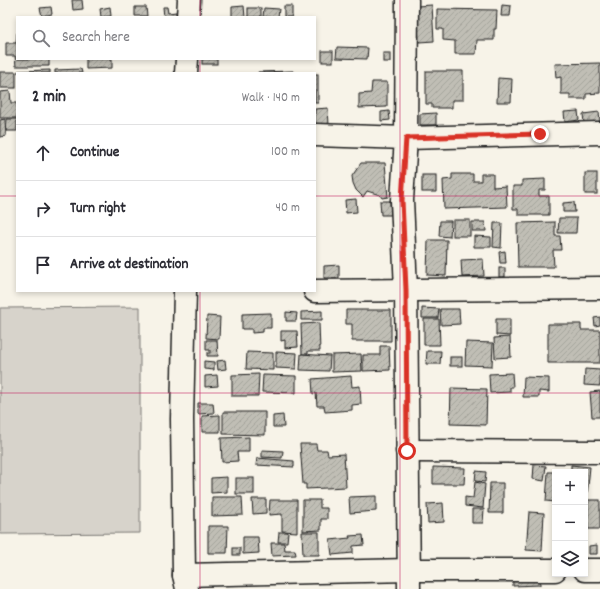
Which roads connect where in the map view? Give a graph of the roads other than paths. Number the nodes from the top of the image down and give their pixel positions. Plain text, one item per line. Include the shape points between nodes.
1 (189, 0) edge
2 (407, 0) edge
3 (188, 16) edge
4 (187, 60) edge
5 (186, 72) edge
6 (600, 133) edge
7 (316, 135) edge
8 (406, 138) junction
9 (600, 288) edge
10 (406, 290) junction
11 (316, 291) edge
12 (185, 292) edge
13 (407, 451) junction
14 (600, 452) edge
15 (552, 570) edge
16 (588, 570) edge
17 (600, 570) edge
18 (409, 580) edge
19 (185, 582) edge

1 - 3 street
2 - 8 street
4 - 5 street
6 - 8 street
7 - 8 street
8 - 10 street via 402,200
9 - 10 street
10 - 11 street
10 - 13 street
12 - 19 street via 182,419
13 - 14 street
13 - 18 street
15 - 18 street
16 - 17 street
18 - 19 street

